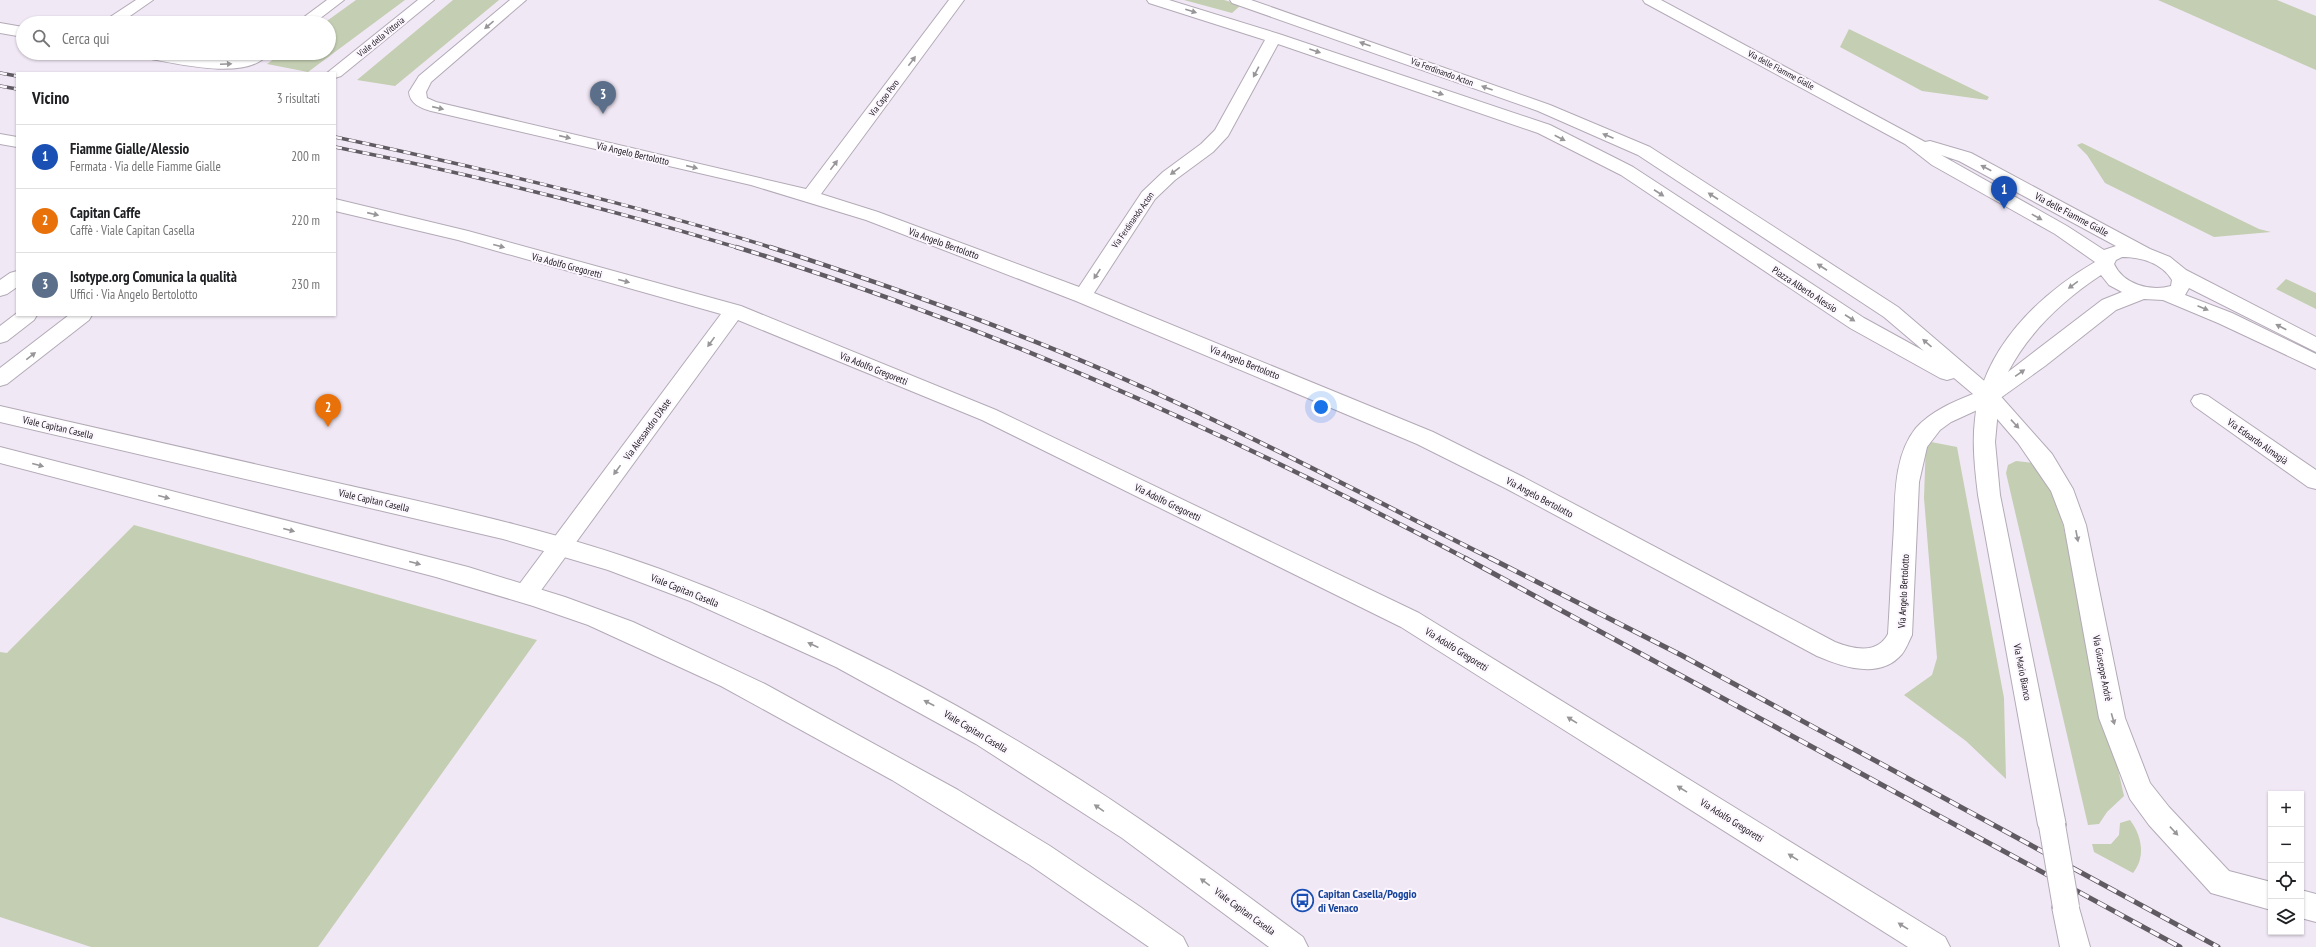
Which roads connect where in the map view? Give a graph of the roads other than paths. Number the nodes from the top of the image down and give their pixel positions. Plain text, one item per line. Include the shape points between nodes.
1 (146, 0) edge
2 (337, 0) edge
3 (427, 0) edge
4 (519, 0) edge
5 (957, 0) edge
6 (1154, 0) edge
7 (1237, 0) edge
8 (1650, 0) edge
9 (120, 16) edge
10 (314, 16) edge
11 (0, 28) edge
12 (16, 31) edge
13 (1274, 37) junction
14 (189, 60) edge
15 (248, 60) edge
16 (336, 72) edge
17 (0, 139) edge
18 (1911, 140) junction
19 (16, 142) edge
20 (810, 196) junction
21 (336, 206) edge
22 (2144, 253) junction
23 (2105, 262) junction
24 (2180, 275) junction
25 (16, 278) edge
26 (0, 290) edge
27 (2143, 292) junction
28 (2166, 294) junction
29 (1083, 296) junction
30 (734, 311) junction
31 (26, 316) edge
32 (81, 316) edge
33 (0, 336) edge
34 (2316, 345) edge
35 (2316, 362) edge
36 (0, 380) edge
37 (1989, 396) junction
38 (2201, 401) dead end
39 (0, 414) edge
40 (0, 455) edge
41 (2316, 482) edge
42 (560, 547) junction
43 (526, 593) junction
44 (2268, 895) edge
45 (2304, 905) edge
46 (2316, 908) edge
47 (1174, 947) edge
48 (1293, 947) edge
49 (1935, 947) edge
50 (2075, 947) edge

1 - 9 street
2 - 10 street
3 - 16 street, Viale della Vittoria
4 -> 20 street, Via Angelo Bertolotto via 425,79 416,95 420,101 431,106
20 -> 5 street, Via Capo Poro
6 -> 13 street
37 -> 7 street, Via Ferdinando Acton via 1891,312 1644,151 1544,108
8 - 18 street, Via delle Fiamme Gialle
11 - 12 street
13 -> 29 street, Via Ferdinando Acton via 1222,132 1207,148 1169,176 1148,196
13 -> 37 street, Piazza Alberto Alessio via 1544,129 1627,171 1857,323
14 -> 15 street via 219,65
17 - 19 street
22 -> 18 street, Via delle Fiamme Gialle via 1965,157
18 -> 23 street, Via delle Fiamme Gialle via 1938,161 2061,230
20 - 29 street, Via Angelo Bertolotto via 872,216
21 -> 30 street, Via Adolfo Gregoretti via 461,235
22 - 23 street via 2119,251 2108,256
22 - 24 street via 2163,261
23 - 27 street, Via delle Fiamme Gialle via 2108,272 2117,280
23 -> 37 street via 2068,289 2020,334 1999,368
24 - 28 street via 2182,286 2179,290
34 -> 24 street
25 - 26 street
27 - 28 street
37 -> 27 street via 2109,305
28 -> 35 street via 2225,318
29 - 37 street, Via Angelo Bertolotto via 1425,438 1515,483 1826,649 1854,659 1871,659 1888,653 1900,635 1909,476 1917,443 1942,417
30 -> 42 street, Via Alessandro D'Aste
49 -> 30 street, Via Adolfo Gregoretti via 1410,620 989,415
31 - 33 street
36 -> 32 street
37 -> 44 street, Via Giuseppe Andrè via 2037,450 2062,489 2071,510 2112,718 2138,790 2221,883
37 - 50 street, Via Mario Bianco, bridge via 1983,446 1986,476
38 - 41 street, Via Edoardo Almagià
39 - 42 street, Viale Capitan Casella via 452,518
40 -> 43 street
42 - 43 street, Via Alessandro D'Aste
48 -> 42 street, Viale Capitan Casella via 1129,828 1033,765 937,707 857,665 735,610 649,575
43 - 47 street via 599,619 679,654 748,687 846,740 1006,834 1092,889
45 - 46 street

